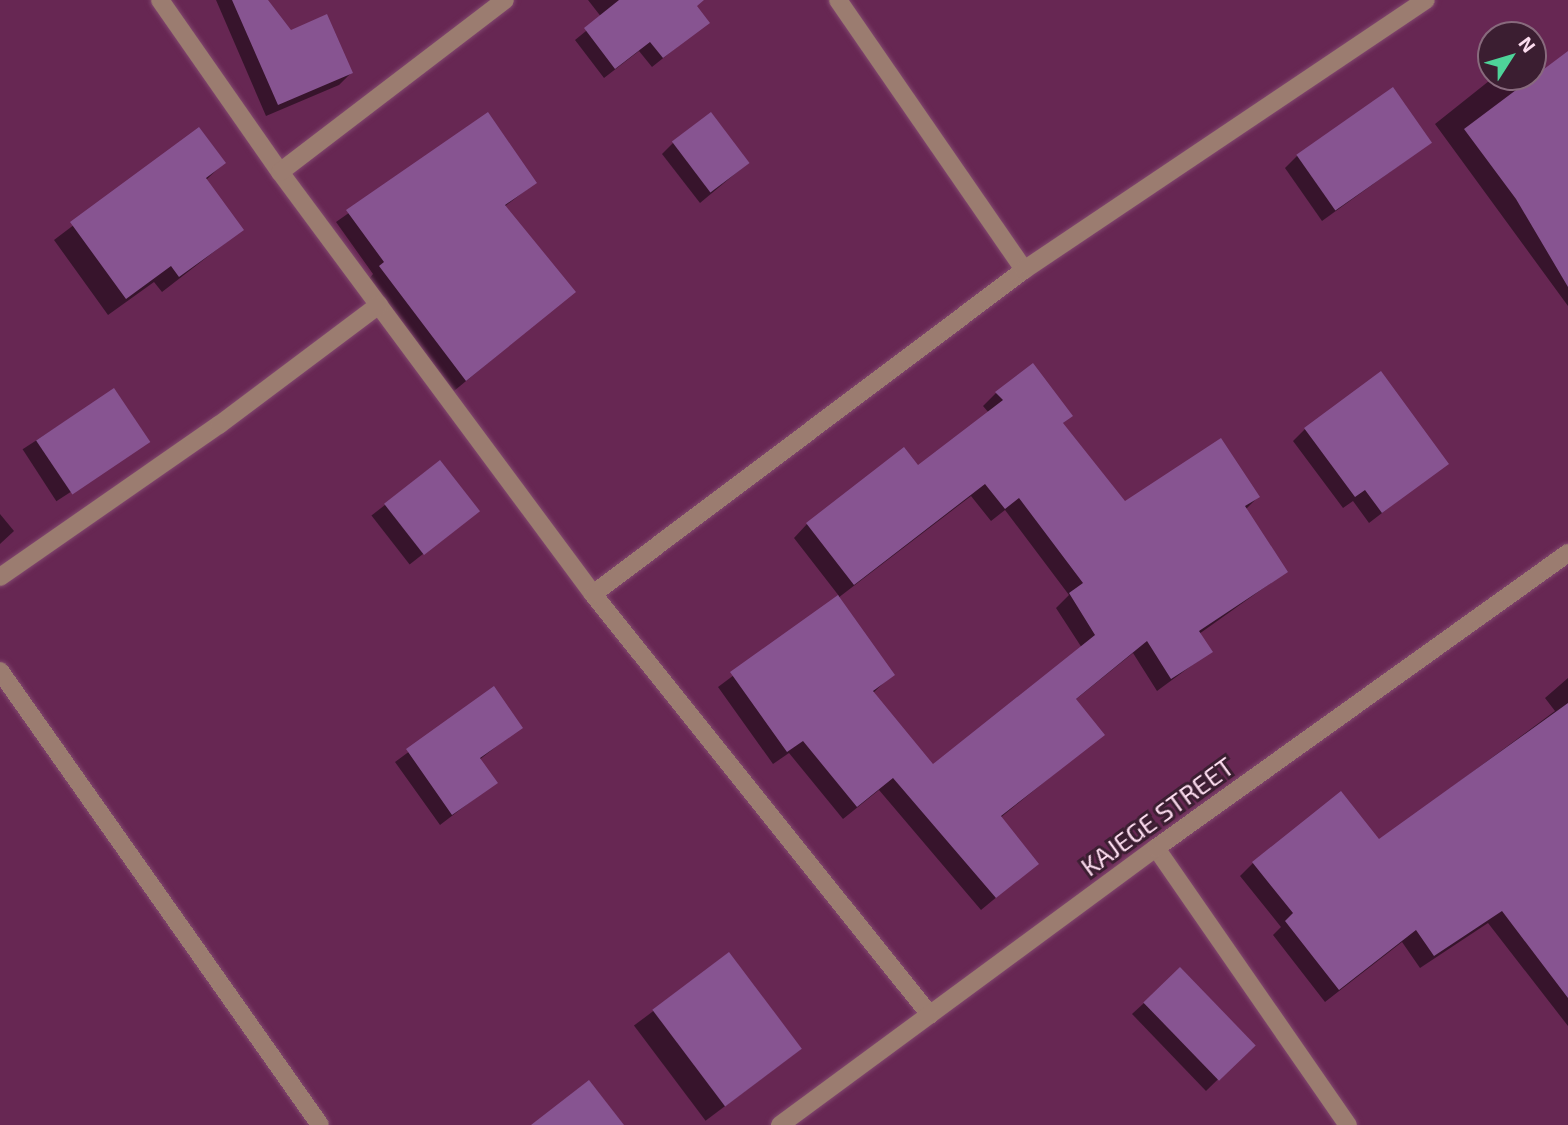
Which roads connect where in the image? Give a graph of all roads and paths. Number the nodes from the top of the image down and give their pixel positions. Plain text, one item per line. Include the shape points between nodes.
1 (160, 0) edge
2 (505, 0) edge
3 (838, 0) edge
4 (1426, 0) edge
5 (280, 172) junction
6 (1024, 270) junction
7 (379, 305) junction
8 (1568, 554) edge
9 (0, 577) edge
10 (593, 594) junction
11 (0, 671) edge
12 (1156, 848) junction
13 (930, 1015) junction
14 (320, 1125) edge
15 (780, 1125) edge
16 (1348, 1125) edge

1 - 5 street
2 - 5 street
3 - 6 street
4 - 6 street
5 - 7 street
6 - 10 street
7 - 9 street via 219,425
7 - 10 street
8 - 12 street, KAJEGE STREET
10 - 13 street
11 - 14 street
12 - 13 street, KAJEGE STREET
12 - 16 street
13 - 15 street, KAJEGE STREET

